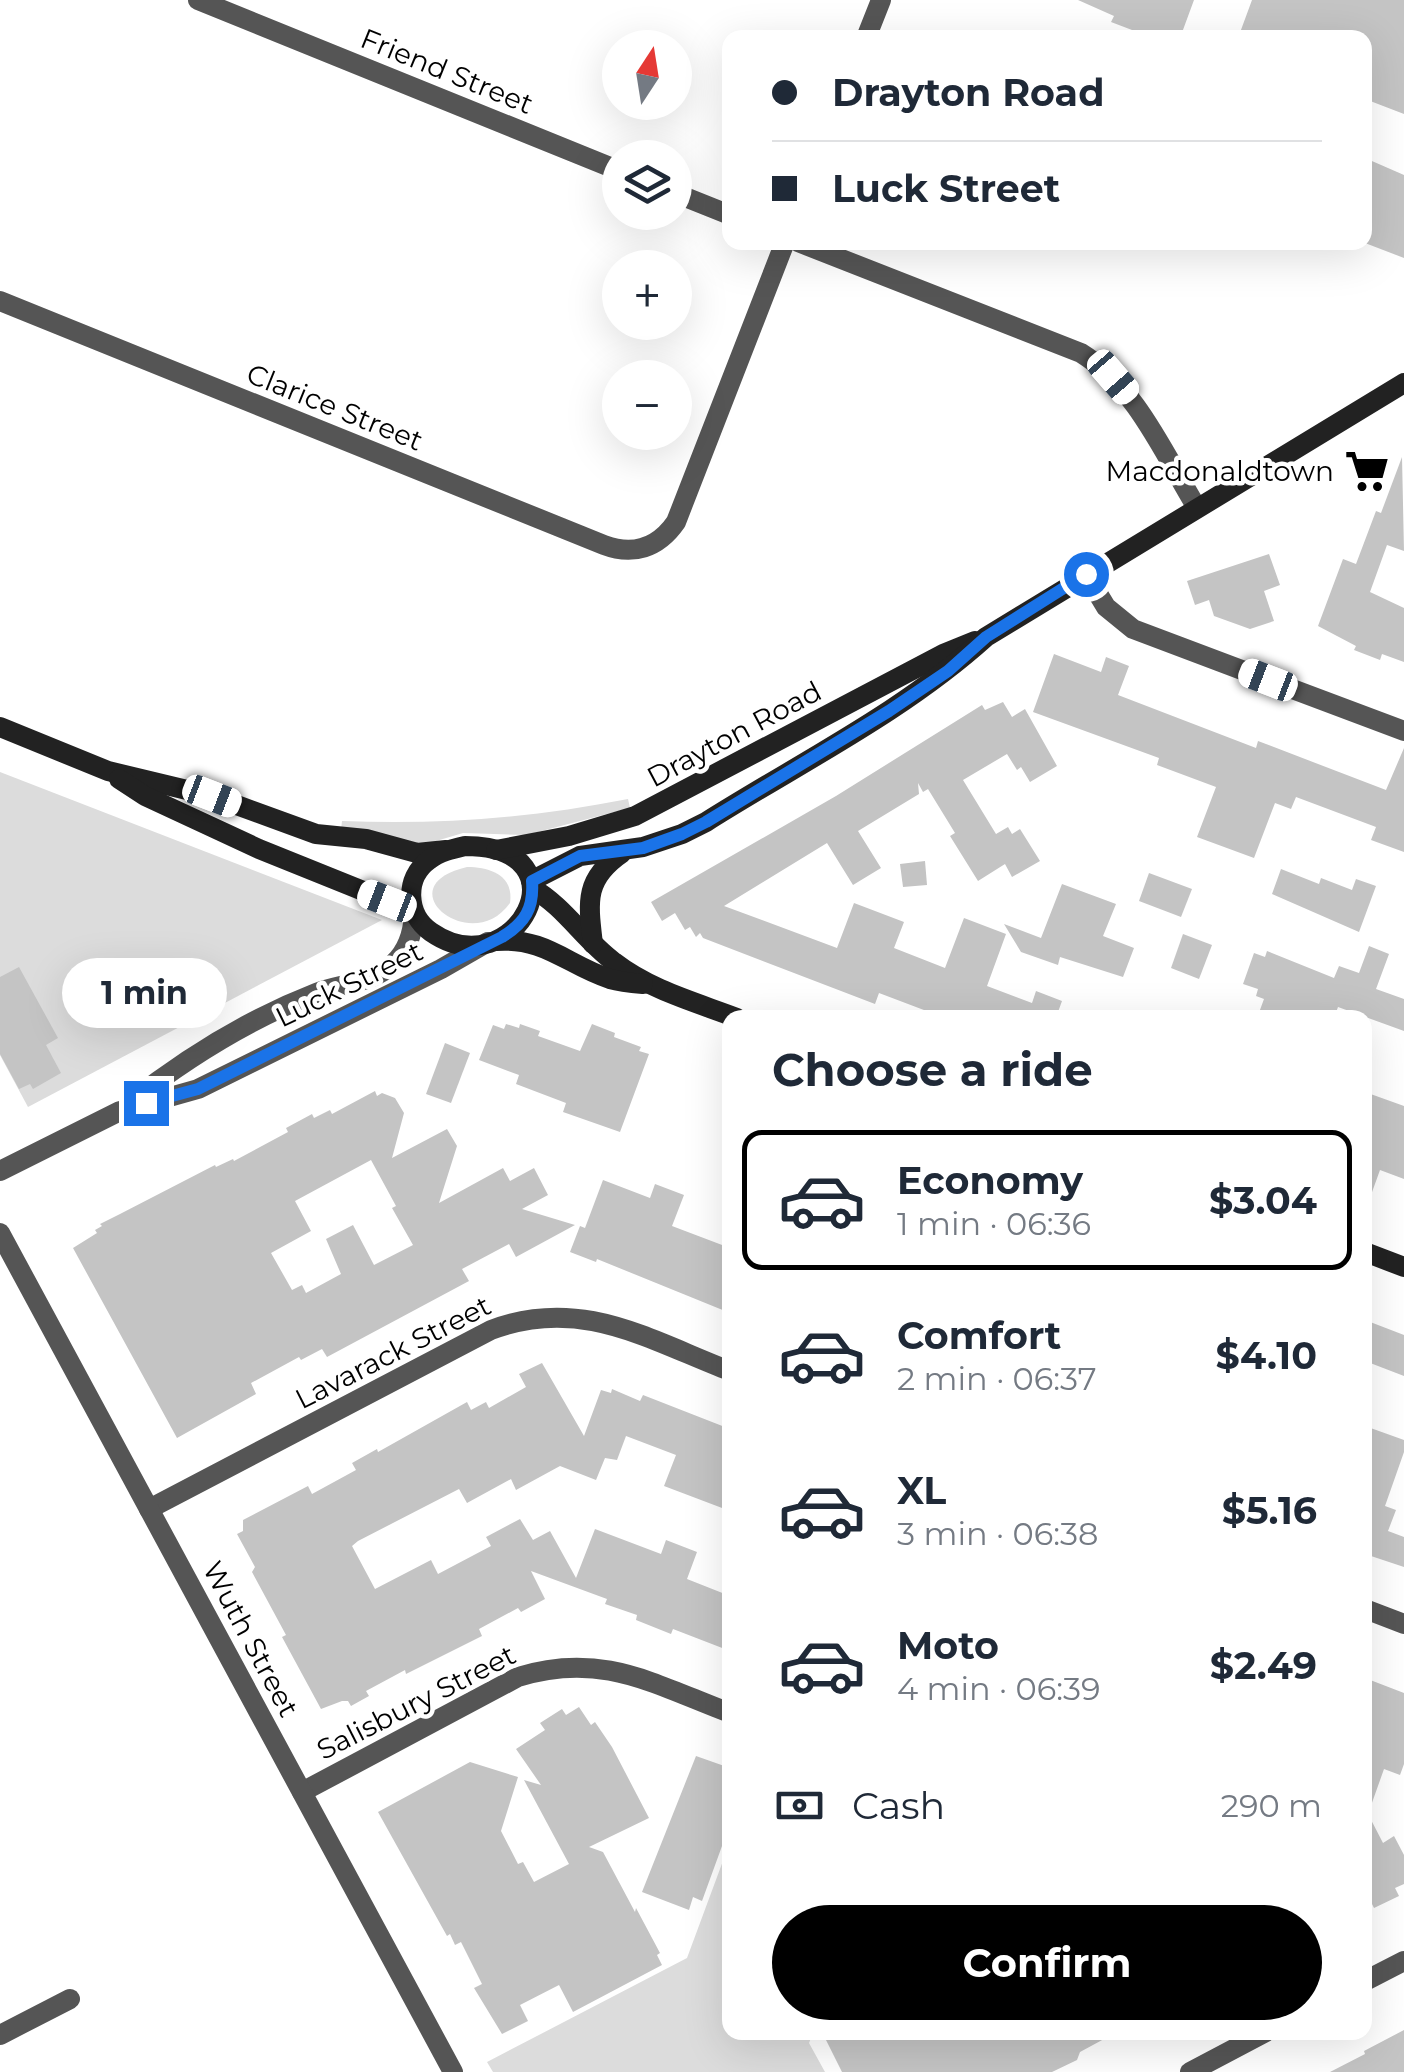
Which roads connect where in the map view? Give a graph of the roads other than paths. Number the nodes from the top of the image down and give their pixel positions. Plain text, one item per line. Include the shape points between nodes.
1 (198, 0) edge
2 (880, 0) edge
3 (869, 30) edge
4 (602, 164) edge
5 (692, 200) edge
6 (722, 212) edge
7 (782, 250) edge
8 (818, 250) edge
9 (0, 301) edge
10 (1404, 383) edge
11 (1197, 508) junction
12 (1086, 574) junction
13 (986, 637) junction
14 (0, 727) edge
15 (1404, 732) edge
16 (108, 771) junction
17 (446, 850) junction
18 (496, 850) junction
19 (623, 852) junction
20 (532, 884) junction
21 (414, 912) junction
22 (488, 942) junction
23 (592, 944) junction
24 (650, 985) junction
25 (722, 1012) edge
26 (120, 1110) junction
27 (0, 1171) edge
28 (0, 1233) edge
29 (1372, 1255) edge
30 (1404, 1267) edge
31 (722, 1368) edge
32 (149, 1509) junction
33 (1372, 1612) edge
34 (1404, 1624) edge
35 (722, 1709) edge
36 (302, 1792) junction
37 (1404, 1961) edge
38 (1372, 1977) edge
39 (70, 1999) dead end
40 (0, 2035) edge
41 (1223, 2040) edge
42 (1251, 2040) edge
43 (1229, 2052) junction
44 (453, 2072) edge
45 (1190, 2072) edge

1 - 4 street, Friend Street
2 - 3 street
5 - 6 street
7 - 9 street, Clarice Street via 676,522 652,546 628,551
8 - 11 street via 1098,364 1126,393
10 - 11 main road, Drayton Road
11 - 12 main road, Drayton Road
12 - 13 main road, Drayton Road
12 - 15 street via 1106,606 1132,628
13 - 18 main road, Drayton Road via 635,816
13 - 19 main road, Drayton Road via 889,711 706,822
14 - 16 main road
16 - 17 main road via 212,796 316,834 366,838 417,853
16 - 21 main road via 145,796 244,842
17 - 18 main road
17 - 21 main road via 418,870
18 - 20 main road via 521,865
19 - 20 main road, Drayton Road via 580,856
19 - 23 main road via 594,883 588,912
20 - 22 main road via 523,922
20 - 23 main road
21 - 22 main road via 445,940
21 - 26 street, Luck Street via 407,947 385,971 267,1017 177,1065
22 - 24 main road via 537,944 615,981
22 - 26 street, Luck Street via 198,1089
23 - 24 main road
24 - 25 main road
26 - 27 street, Luck Street
28 - 32 street, Wuth Street
29 - 30 main road
31 - 32 street, Lavarack Street via 583,1317 513,1321
32 - 36 street, Wuth Street
33 - 34 street
35 - 36 street, Salisbury Street via 617,1670 542,1670
36 - 44 street, Wuth Street
37 - 38 street
39 - 40 street
41 - 43 street
42 - 43 street
43 - 45 street

